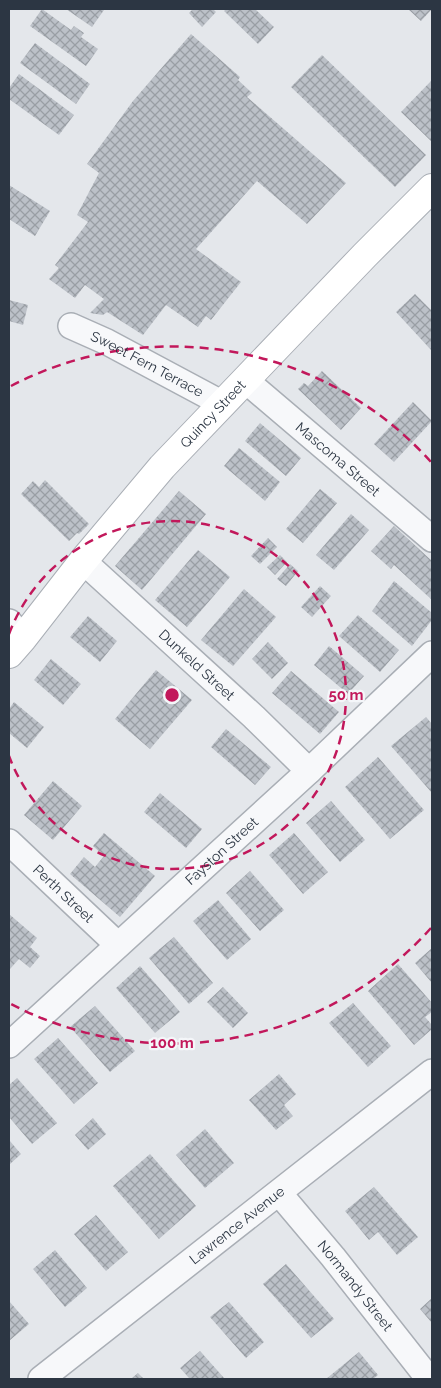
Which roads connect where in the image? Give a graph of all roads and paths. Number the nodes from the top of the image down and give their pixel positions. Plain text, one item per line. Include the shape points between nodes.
1 (432, 188) edge
2 (72, 326) dead end
3 (245, 380) junction
4 (223, 404) junction
5 (432, 539) edge
6 (83, 561) junction
7 (14, 638) edge
8 (432, 654) edge
9 (309, 771) junction
10 (9, 842) edge
11 (118, 945) junction
12 (9, 1045) edge
13 (432, 1072) edge
14 (279, 1193) junction
15 (41, 1379) edge
16 (429, 1379) edge

1 - 3 main road, Quincy Street
2 - 4 street, Sweet Fern Terrace
3 - 4 main road, Quincy Street
3 - 5 street, Mascoma Street
4 - 6 main road, Quincy Street via 162,467
6 - 7 main road, Quincy Street
6 - 9 street, Dunkeld Street
8 - 9 street, Fayston Street
9 - 11 street, Fayston Street
10 - 11 street, Perth Street
11 - 12 street, Fayston Street
13 - 14 street, Lawrence Avenue
14 - 15 street, Lawrence Avenue
14 - 16 street, Normandy Street

